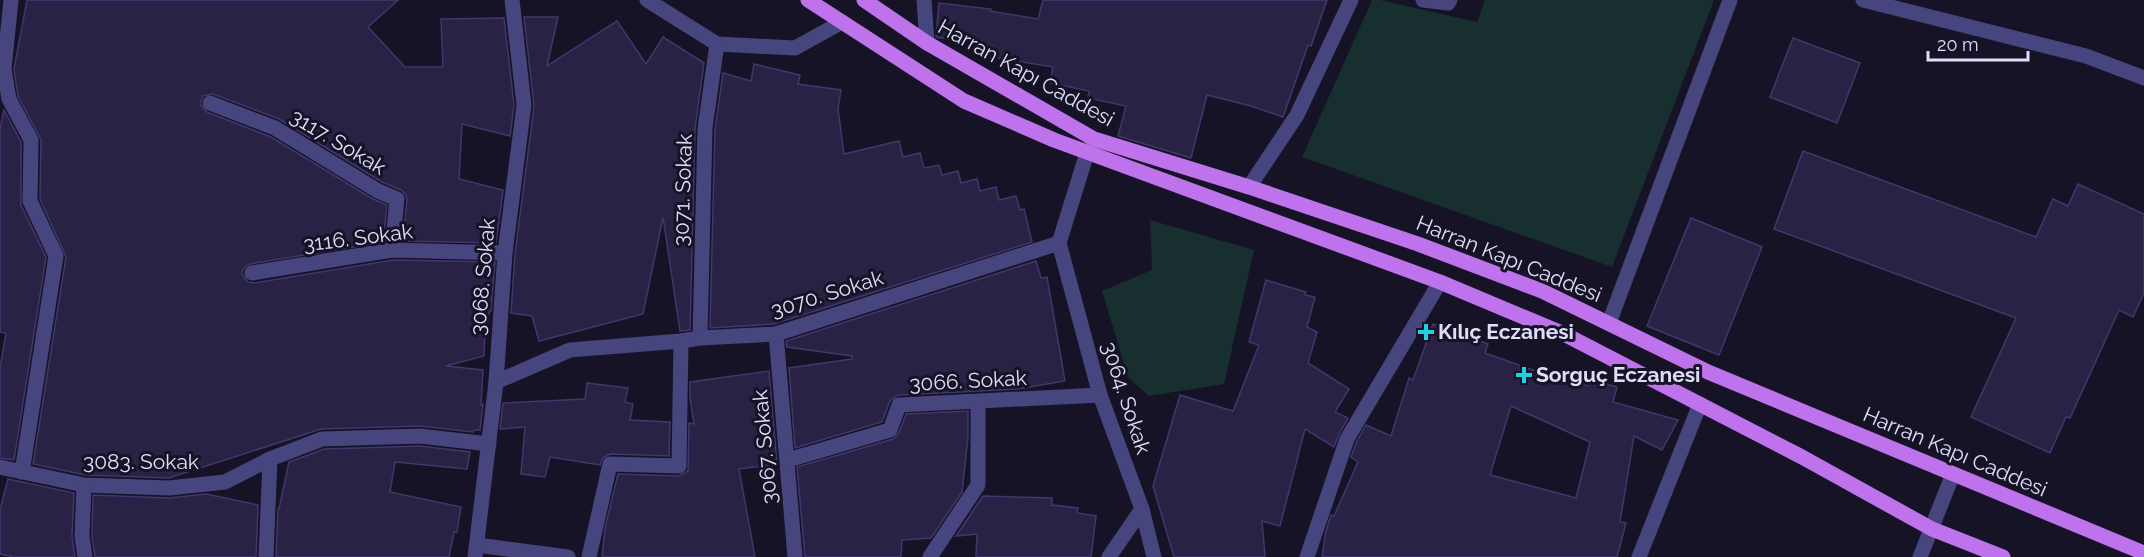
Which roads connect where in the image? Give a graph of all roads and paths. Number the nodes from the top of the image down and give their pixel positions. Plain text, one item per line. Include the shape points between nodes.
1 (11, 0) edge
2 (512, 0) edge
3 (647, 0) edge
4 (808, 0) edge
5 (864, 0) edge
6 (924, 0) edge
7 (1351, 0) edge
8 (1423, 0) edge
9 (1450, 0) edge
10 (1730, 0) edge
11 (1863, 0) edge
12 (842, 22) junction
13 (717, 44) junction
14 (927, 44) junction
15 (2144, 78) edge
16 (210, 103) dead end
17 (1094, 139) junction
18 (1087, 153) junction
19 (1249, 187) junction
20 (1059, 243) junction
21 (392, 250) junction
22 (505, 253) junction
23 (252, 273) dead end
24 (1440, 282) junction
25 (1609, 323) junction
26 (776, 334) junction
27 (700, 338) junction
28 (681, 341) junction
29 (496, 382) junction
30 (1100, 394) junction
31 (978, 402) junction
32 (1700, 404) junction
33 (489, 444) junction
34 (270, 459) junction
35 (788, 460) junction
36 (0, 467) edge
37 (22, 472) junction
38 (1953, 474) junction
39 (84, 485) junction
40 (1142, 509) junction
41 (1932, 529) junction
42 (476, 551) edge
43 (2144, 553) edge
44 (85, 557) edge
45 (266, 557) edge
46 (568, 557) edge
47 (590, 557) edge
48 (795, 557) edge
49 (930, 557) edge
50 (1109, 557) edge
51 (1154, 557) edge
52 (1307, 557) edge
53 (1639, 557) edge
54 (1920, 557) edge
55 (2003, 557) edge

1 - 37 street via 4,69 9,99 31,140 30,201 56,256
2 - 22 street, 3068. Sokak via 524,105
3 - 13 street
4 - 12 main road, Harran Kapı Caddesi
5 - 14 main road, Harran Kapı Caddesi
6 - 14 street
7 - 19 street via 1296,115
8 - 9 street
10 - 25 street
11 - 15 street via 2086,56
12 - 13 street via 795,48
12 - 18 main road, Harran Kapı Caddesi via 964,101
13 - 27 street, 3071. Sokak via 705,128
14 - 17 main road, Harran Kapı Caddesi
16 - 21 street, 3117. Sokak via 275,128 397,199
17 - 18 street
17 - 19 main road, Harran Kapı Caddesi
18 - 20 street
18 - 24 main road, Harran Kapı Caddesi
19 - 25 main road, Harran Kapı Caddesi via 1419,244 1542,291
20 - 26 street, 3070. Sokak
20 - 30 street, 3064. Sokak
21 - 22 street, 3116. Sokak
21 - 23 street, 3116. Sokak
22 - 29 street, 3068. Sokak
24 - 32 main road, Harran Kapı Caddesi via 1564,334
24 - 52 street via 1347,439
25 - 38 main road, Harran Kapı Caddesi via 1708,372
26 - 27 street, 3070. Sokak
26 - 35 street, 3067. Sokak
27 - 28 street, 3070. Sokak
28 - 29 street, 3070. Sokak via 570,350
28 - 47 street via 679,466 610,464
29 - 33 street, 3068. Sokak
30 - 31 street, 3066. Sokak
30 - 40 street, 3064. Sokak
31 - 35 street, 3066. Sokak via 899,405 890,430
31 - 49 street via 978,485
32 - 41 main road, Harran Kapı Caddesi
32 - 53 street
33 - 34 street, 3083. Sokak via 420,436 322,439
33 - 42 street, 3068. Sokak
34 - 39 street, 3083. Sokak via 225,482 169,488
34 - 45 street
35 - 48 street, 3067. Sokak
36 - 37 street, 3083. Sokak
37 - 39 street, 3083. Sokak
38 - 41 street
38 - 43 main road, Harran Kapı Caddesi
39 - 44 street
40 - 50 street
40 - 51 street, 3064. Sokak
41 - 54 street
41 - 55 main road, Harran Kapı Caddesi
42 - 46 street

